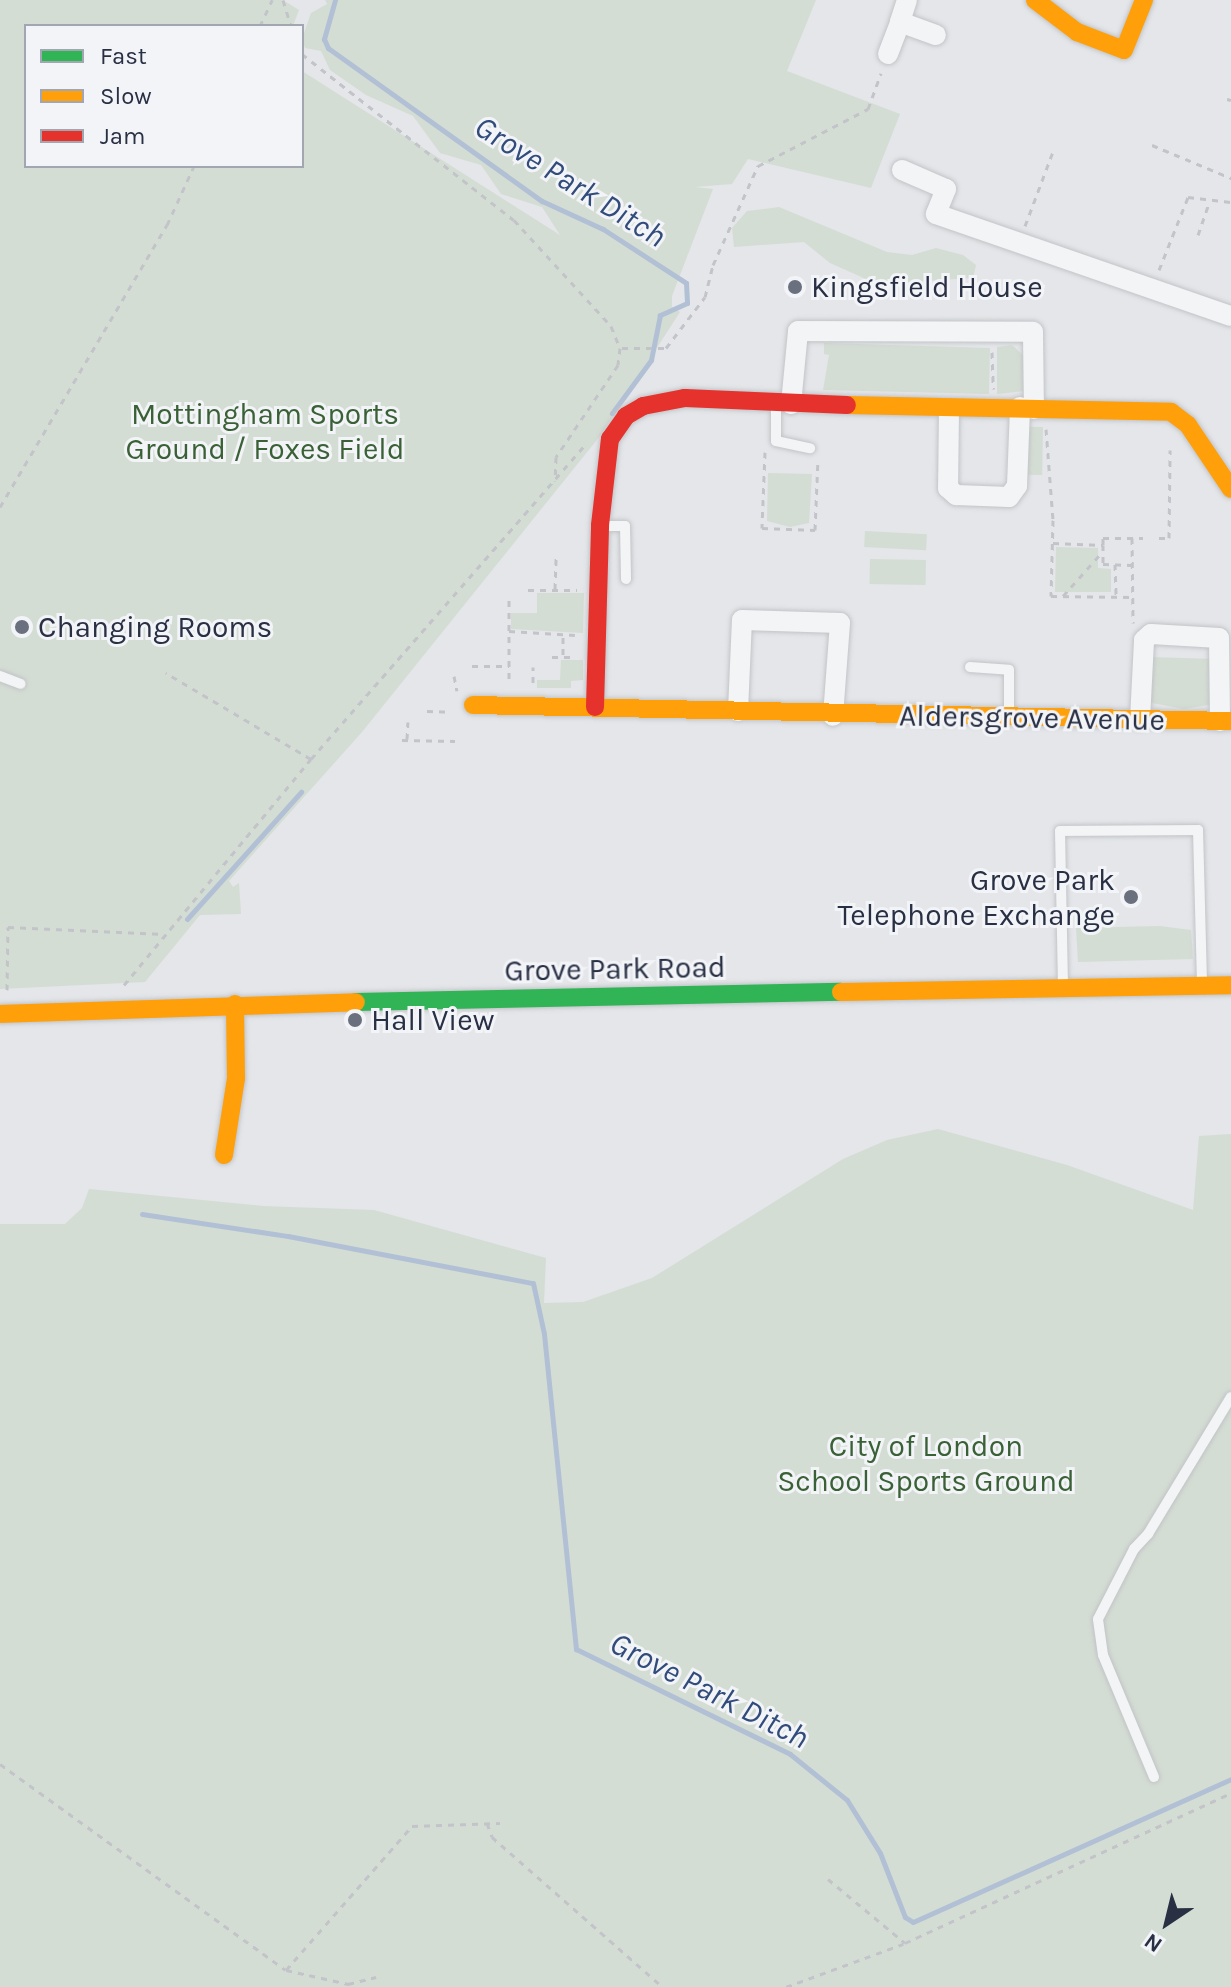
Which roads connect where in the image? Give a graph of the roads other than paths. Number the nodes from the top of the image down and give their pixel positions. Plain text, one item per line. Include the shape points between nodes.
1 (907, 0) edge
2 (1035, 0) edge
3 (1144, 0) edge
4 (900, 22) junction
5 (936, 35) dead end
6 (888, 54) road end
7 (902, 170) dead end
8 (1231, 316) edge
9 (783, 404) junction
10 (1033, 408) junction
11 (949, 410) junction
12 (814, 446) road end
13 (1231, 489) edge
14 (600, 525) junction
15 (626, 579) dead end
16 (970, 667) dead end
17 (0, 676) edge
18 (21, 684) dead end
19 (595, 707) junction
20 (465, 708) road end
21 (738, 711) junction
22 (833, 716) junction
23 (1009, 717) junction
24 (1140, 720) junction
25 (1225, 721) edge
26 (1231, 985) edge
27 (1202, 986) junction
28 (1063, 988) junction
29 (235, 1004) junction
30 (3, 1014) edge
31 (224, 1155) dead end
32 (1231, 1397) edge
33 (1154, 1777) dead end

1 - 4 street
2 - 3 street via 1077,32 1124,50
4 - 5 street
4 - 6 street
7 - 8 street via 946,189 936,214
9 - 10 street via 798,331 1033,332
9 - 11 street
9 - 12 lane via 776,441
9 - 14 street via 685,398 655,402 626,416 610,439
10 - 11 street
10 - 11 street via 1017,486 1009,497 956,495 948,488
10 - 13 street via 1171,412 1188,425
14 - 15 lane via 625,526
14 - 19 street
16 - 23 lane via 1009,670
17 - 18 lane
19 - 20 street, Aldersgrove Avenue
19 - 21 street, Aldersgrove Avenue
21 - 22 street, Aldersgrove Avenue
21 - 22 street via 742,620 840,623
22 - 23 street, Aldersgrove Avenue
23 - 24 street, Aldersgrove Avenue
24 - 25 street, Aldersgrove Avenue
24 - 25 street via 1144,640 1151,634 1213,635 1221,640
26 - 27 street, Grove Park Road
27 - 28 street, Grove Park Road
27 - 28 lane via 1198,830 1060,831
28 - 29 street, Grove Park Road
29 - 30 street, Grove Park Road
29 - 31 street via 236,1078
32 - 33 lane via 1134,1549 1098,1619 1103,1655

